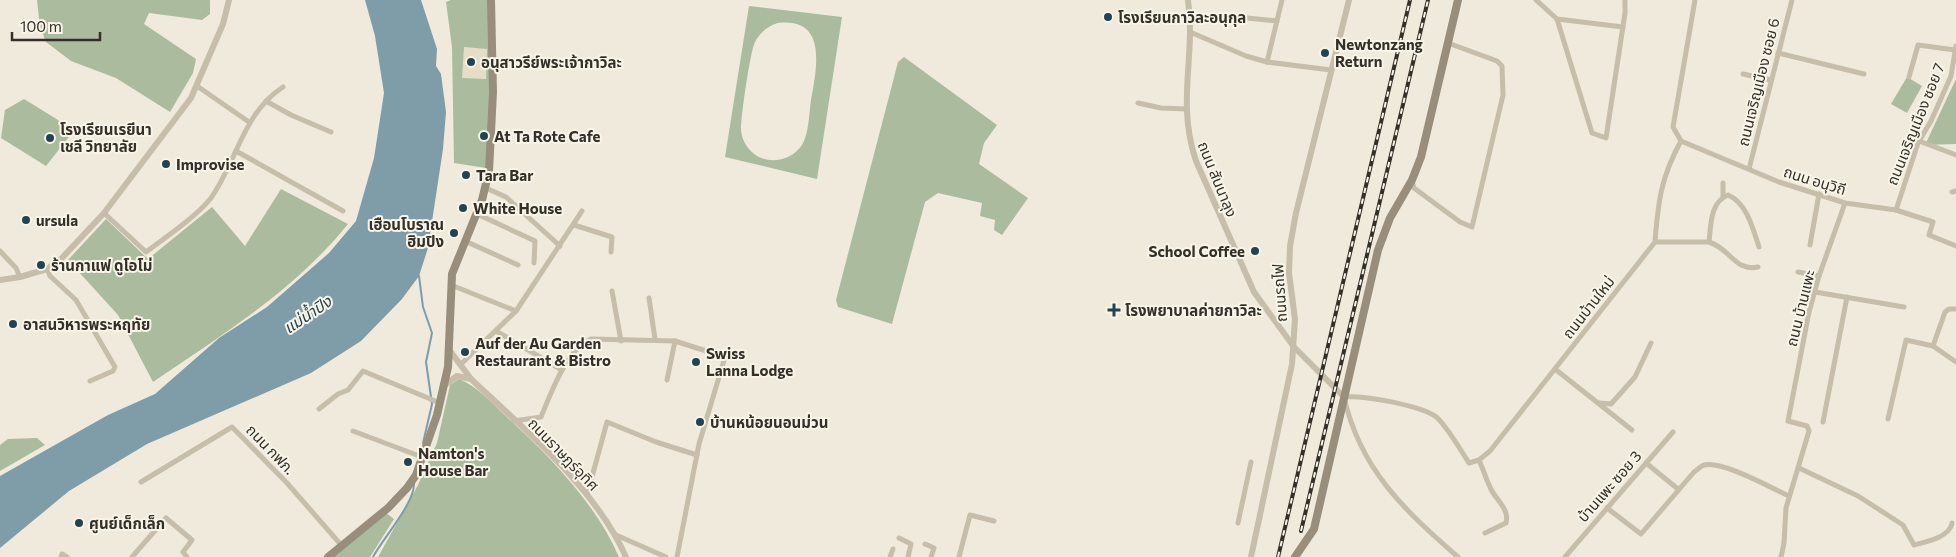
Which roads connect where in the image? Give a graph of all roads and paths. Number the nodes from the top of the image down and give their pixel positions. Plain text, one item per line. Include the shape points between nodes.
1 (229, 0) edge
2 (491, 0) edge
3 (1188, 0) edge
4 (1282, 0) edge
5 (1349, 0) edge
6 (1458, 0) edge
7 (1536, 0) edge
8 (1625, 0) edge
9 (1695, 0) edge
10 (1792, 0) edge
11 (1247, 18) dead end
12 (1557, 19) junction
13 (1277, 20) junction
14 (1623, 27) junction
15 (1190, 32) junction
16 (1448, 42) junction
17 (1956, 46) edge
18 (1955, 50) edge
19 (1778, 53) junction
20 (1267, 62) junction
21 (1331, 70) junction
22 (1743, 74) dead end
23 (1864, 74) dead end
24 (1953, 75) edge
25 (1909, 77) dead end
26 (1771, 80) junction
27 (197, 86) junction
28 (283, 87) dead end
29 (266, 101) junction
30 (1138, 104) dead end
31 (1186, 109) junction
32 (248, 122) junction
33 (332, 132) dead end
34 (1680, 141) junction
35 (1919, 142) junction
36 (236, 151) junction
37 (1956, 155) edge
38 (1749, 170) junction
39 (1412, 180) junction
40 (1722, 183) dead end
41 (486, 188) junction
42 (1818, 194) junction
43 (1723, 197) junction
44 (1845, 203) junction
45 (1896, 210) junction
46 (344, 211) dead end
47 (582, 211) dead end
48 (104, 213) junction
49 (477, 214) junction
50 (574, 225) junction
51 (465, 241) junction
52 (1655, 242) junction
53 (1709, 242) junction
54 (1810, 245) dead end
55 (560, 246) junction
56 (1956, 246) edge
57 (1758, 247) dead end
58 (0, 251) edge
59 (611, 252) dead end
60 (534, 264) dead end
61 (518, 265) dead end
62 (1758, 267) dead end
63 (47, 269) junction
64 (1798, 272) dead end
65 (1819, 276) junction
66 (20, 277) junction
67 (0, 280) edge
68 (451, 285) junction
69 (612, 291) dead end
70 (1815, 292) junction
71 (1847, 297) junction
72 (649, 298) dead end
73 (1904, 308) dead end
74 (1956, 309) edge
75 (516, 311) junction
76 (496, 331) junction
77 (655, 339) junction
78 (621, 341) junction
79 (675, 341) junction
80 (1651, 343) dead end
81 (1933, 346) junction
82 (1294, 347) junction
83 (450, 351) junction
84 (1956, 362) edge
85 (460, 365) junction
86 (1554, 369) junction
87 (562, 370) junction
88 (471, 379) junction
89 (90, 380) dead end
90 (667, 380) dead end
91 (445, 385) junction
92 (1344, 397) junction
93 (439, 403) junction
94 (1598, 403) junction
95 (319, 409) dead end
96 (1888, 419) dead end
97 (514, 421) junction
98 (1823, 422) dead end
99 (1632, 430) dead end
100 (353, 431) dead end
101 (1672, 432) dead end
102 (697, 455) junction
103 (422, 457) junction
104 (1480, 460) junction
105 (1251, 462) dead end
106 (1646, 463) junction
107 (1799, 468) junction
108 (141, 482) dead end
109 (1678, 489) junction
110 (587, 495) junction
111 (1790, 496) junction
112 (1607, 508) junction
113 (994, 521) dead end
114 (1238, 522) dead end
115 (1952, 523) dead end
116 (1485, 534) dead end
117 (616, 535) junction
118 (900, 538) dead end
119 (925, 544) dead end
120 (342, 546) junction
121 (893, 549) dead end
122 (61, 557) edge
123 (67, 557) edge
124 (132, 557) edge
125 (187, 557) edge
126 (328, 557) edge
127 (626, 557) edge
128 (666, 557) edge
129 (677, 557) edge
130 (890, 557) edge
131 (908, 557) edge
132 (931, 557) edge
133 (958, 557) edge
134 (1251, 557) edge
135 (1295, 557) edge
136 (1458, 557) edge
137 (1565, 557) edge
138 (1781, 557) edge

1 - 27 street via 223,24
2 - 41 main road via 493,92 491,154
3 - 15 street, ถนน สันนาลุง
4 - 13 street
5 - 21 street, ถนนรถไฟ
6 - 16 main road
7 - 12 street
8 - 14 street
9 - 34 street via 1673,127
10 - 19 street, ถนนเจริญเมือง ซอย 6
11 - 13 street
12 - 14 street
12 - 14 street via 1592,134 1597,137 1606,138
13 - 20 street
15 - 20 street
15 - 31 street, ถนน สันนาลุง
16 - 39 main road via 1424,146
16 - 39 street via 1497,61 1502,66 1503,95 1472,227 1460,222 1414,188
17 - 18 street, ถนนเจริญเมือง ซอย 7
18 - 24 street, ถนนเจริญเมือง ซอย 7
18 - 25 street via 1918,46
19 - 23 street
19 - 26 street, ถนนเจริญเมือง ซอย 6
20 - 21 street
21 - 82 street, ถนนรถไฟ via 1290,246
22 - 26 street
24 - 35 street, ถนนเจริญเมือง ซอย 7
26 - 38 street, ถนนเจริญเมือง ซอย 6
27 - 32 street
27 - 48 street via 157,146
28 - 29 street
29 - 32 street
29 - 33 street
30 - 31 street
31 - 82 street, ถนน สันนาลุง via 1190,144 1242,270
32 - 36 street
34 - 38 street, ถนน อนุวิถี
34 - 52 street via 1660,191
35 - 37 street
35 - 45 street, ถนนเจริญเมือง ซอย 7
36 - 46 street
36 - 48 street via 210,199 146,252
38 - 42 street, ถนน อนุวิถี
39 - 92 main road via 1390,218 1378,250
40 - 43 street
41 - 49 main road
41 - 55 street via 506,197
42 - 44 street, ถนน อนุวิถี
42 - 54 street
43 - 53 street via 1714,209
43 - 57 street via 1735,198 1751,221
44 - 45 street, ถนน อนุวิถี
44 - 65 street, ถนน บ้านแพะ
45 - 56 street, ถนน อนุวิถี via 1933,222 1929,235
47 - 50 street
48 - 63 street via 61,259
49 - 51 main road
49 - 60 street via 535,241
50 - 55 street
50 - 59 street via 612,237
51 - 61 street
51 - 68 main road
52 - 53 street
52 - 86 street, ถนนบ้านใหม่
53 - 62 street via 1727,251 1740,265 1750,269
55 - 75 street
58 - 66 street
63 - 66 street
63 - 89 street via 50,276 76,300 114,365 113,371
64 - 65 street
65 - 70 street, ถนน บ้านแพะ
66 - 67 street
68 - 75 street
68 - 83 main road
69 - 78 street
70 - 71 street
70 - 107 street, ถนน บ้านแพะ via 1788,421 1807,426 1809,431
71 - 73 street
71 - 98 street
72 - 77 street
74 - 81 street via 1945,312
75 - 76 street
76 - 85 street
76 - 87 street
77 - 78 street
77 - 79 street
78 - 87 street via 586,341
79 - 90 street
79 - 102 street via 725,356
80 - 94 street via 1631,383 1611,404
81 - 84 street
81 - 96 street via 1906,340
82 - 92 street, ถนน สันนาลุง
82 - 134 street, ถนนรถไฟ
83 - 85 street, ถนนราษฎร์อุทิศ
83 - 91 main road
85 - 88 street, ถนนราษฎร์อุทิศ
86 - 94 street
86 - 104 street, ถนนบ้านใหม่
87 - 97 street via 541,417
88 - 91 street via 457,376
88 - 97 street, ถนนราษฎร์อุทิศ
91 - 93 main road
92 - 104 street via 1389,402 1436,417 1469,463
92 - 135 main road via 1314,528
92 - 136 street via 1353,432 1379,478 1415,520
93 - 95 street via 363,371 348,390
93 - 103 main road
94 - 99 street
97 - 110 street, ถนนราษฎร์อุทิศ
100 - 103 street
101 - 106 street, บ้านแพะ ซอย 3
102 - 110 street via 607,422
102 - 129 street
103 - 120 main road via 408,488
104 - 116 street via 1490,489 1506,509 1508,518 1506,523
105 - 114 street
106 - 109 street
106 - 112 street, บ้านแพะ ซอย 3
107 - 111 street
107 - 115 street via 1858,496 1903,525 1916,545 1946,534
108 - 120 street, ถนน กฟภ. via 232,427
109 - 111 street via 1704,465 1715,465
109 - 112 street via 1641,534
110 - 117 street, ถนนราษฎร์อุทิศ
111 - 138 street
112 - 137 street, บ้านแพะ ซอย 3
113 - 133 street via 970,515
117 - 127 street, ถนนราษฎร์อุทิศ
117 - 128 street
118 - 131 street via 911,544
119 - 132 street via 934,548
120 - 126 main road
121 - 130 street
122 - 123 street via 62,554
124 - 125 street via 166,518 192,540 183,552

